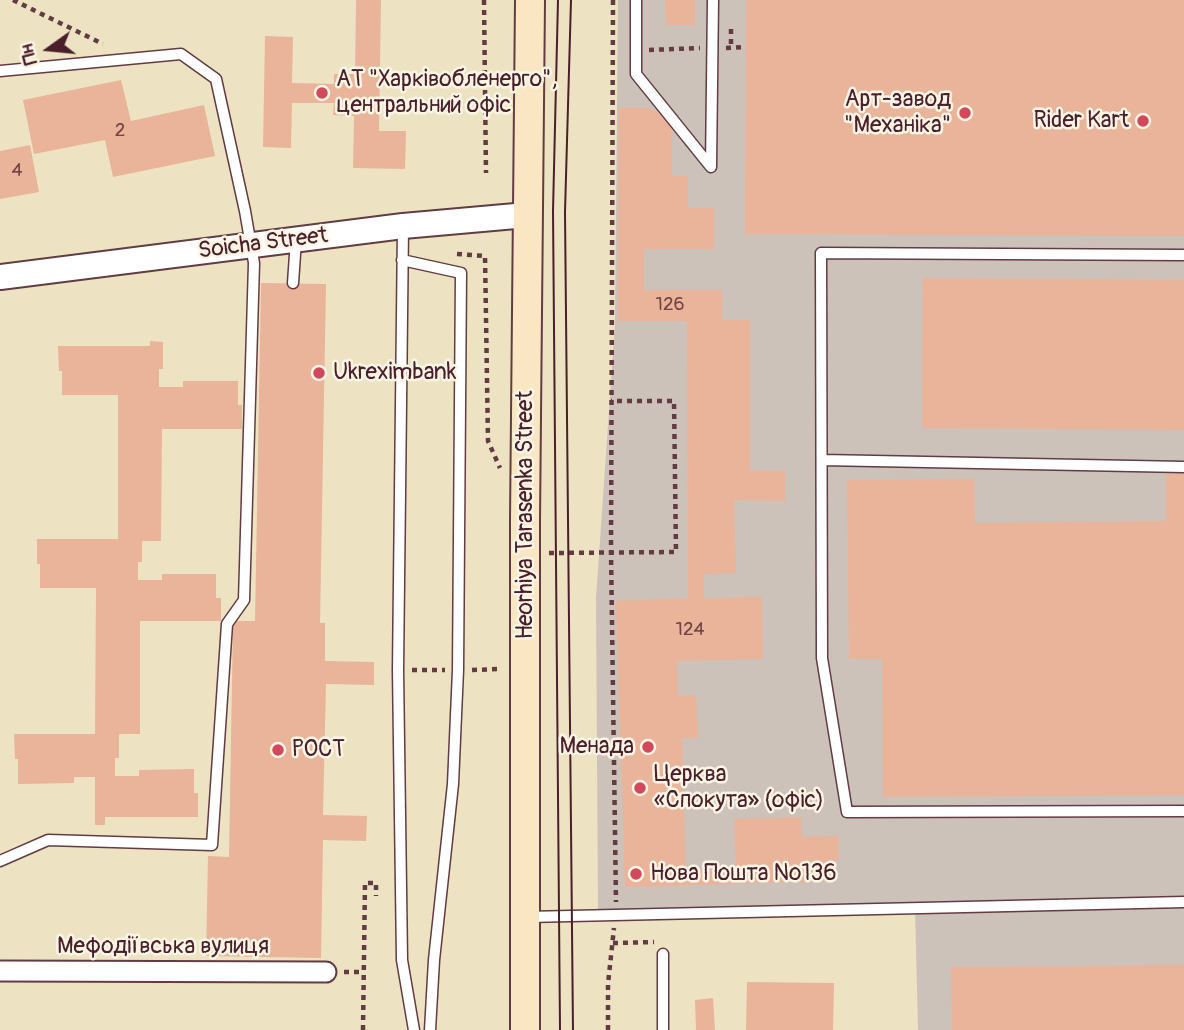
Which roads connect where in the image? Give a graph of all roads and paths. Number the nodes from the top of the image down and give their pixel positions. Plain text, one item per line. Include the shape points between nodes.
1 (13, 0) edge
2 (484, 0) edge
3 (530, 0) edge
4 (613, 0) edge
5 (636, 0) edge
6 (713, 0) edge
7 (746, 47) dead end
8 (712, 48) junction
9 (613, 50) junction
10 (636, 50) junction
11 (132, 58) junction
12 (0, 71) edge
13 (486, 173) dead end
14 (527, 215) junction
15 (403, 226) junction
16 (296, 240) junction
17 (252, 245) junction
18 (1184, 255) edge
19 (485, 256) dead end
20 (402, 260) junction
21 (0, 276) edge
22 (293, 283) dead end
23 (611, 401) junction
24 (822, 460) junction
25 (1184, 467) edge
26 (501, 469) dead end
27 (611, 552) junction
28 (545, 553) dead end
29 (500, 657) dead end
30 (500, 670) dead end
31 (1184, 811) edge
32 (0, 861) edge
33 (376, 896) dead end
34 (1184, 902) edge
35 (616, 914) junction
36 (525, 917) junction
37 (662, 942) dead end
38 (613, 943) junction
39 (663, 954) dead end
40 (0, 971) edge
41 (326, 972) dead end
42 (363, 1030) edge
43 (414, 1030) edge
44 (430, 1030) edge
45 (525, 1030) edge
46 (608, 1030) edge
47 (663, 1030) edge

1 - 11 path
2 - 13 path
3 - 14 main road, Heorhiya Tarasenka Street
4 - 9 path
5 - 10 lane
6 - 8 lane
7 - 8 path
8 - 10 path
8 - 10 lane via 711,167 636,74
9 - 10 path
9 - 23 path
11 - 12 lane
11 - 17 lane via 181,54 216,79
14 - 15 street, Soicha Street
14 - 36 main road, Heorhiya Tarasenka Street
15 - 16 street, Soicha Street
15 - 20 lane
16 - 17 street, Soicha Street
16 - 22 lane
17 - 21 street, Soicha Street
17 - 32 lane via 244,600 227,624 212,845 48,841
18 - 24 lane via 821,253
19 - 26 path via 488,442
20 - 43 lane via 398,670 402,960
20 - 44 lane via 461,273 458,670 453,784
23 - 27 path
23 - 27 path via 674,401 676,552
24 - 25 lane
24 - 31 lane via 822,658 847,812
27 - 28 path
27 - 35 path
29 - 30 path
33 - 42 path via 376,883 365,883
34 - 35 lane
35 - 36 lane
35 - 38 path
36 - 45 main road, Heorhiya Tarasenka Street
37 - 38 path
38 - 46 path
39 - 47 lane
40 - 41 street, Мефодіївська вулиця

